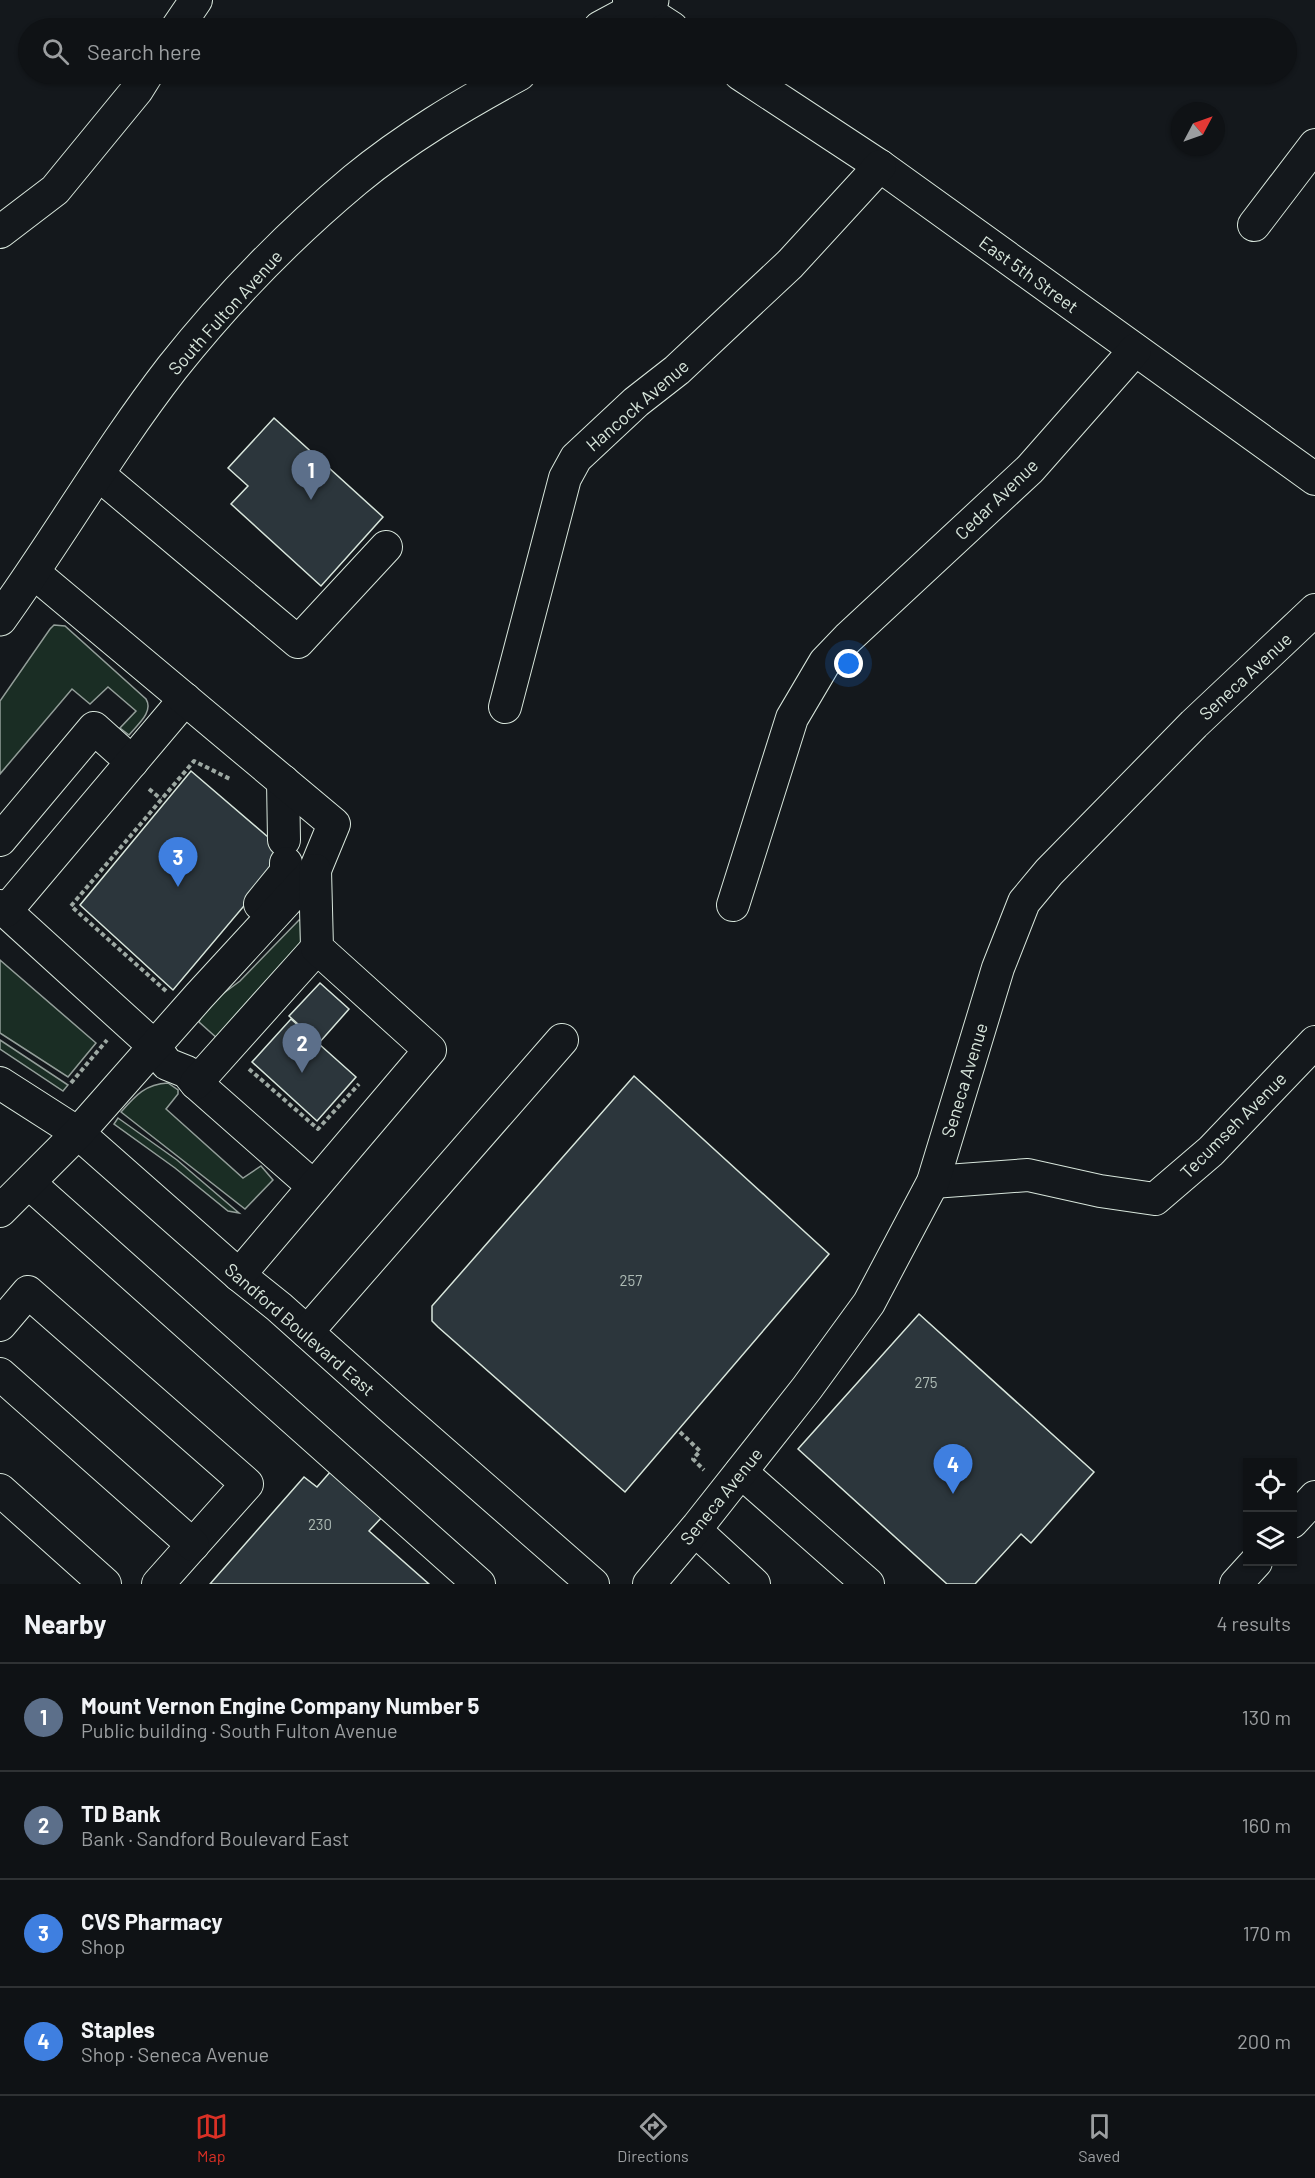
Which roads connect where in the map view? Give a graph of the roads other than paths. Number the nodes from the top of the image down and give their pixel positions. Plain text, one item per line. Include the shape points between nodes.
1 (196, 0) edge
2 (640, 2) edge
3 (184, 18) edge
4 (615, 18) edge
5 (660, 18) edge
6 (140, 84) edge
7 (501, 84) edge
8 (755, 84) edge
9 (1315, 145) edge
10 (880, 166) junction
11 (1254, 225) dead end
12 (0, 232) edge
13 (1135, 350) junction
14 (98, 474) junction
15 (1315, 479) edge
16 (386, 547) dead end
17 (33, 572) junction
18 (1315, 610) edge
19 (0, 619) edge
20 (185, 699) junction
21 (505, 708) dead end
22 (134, 760) junction
23 (284, 781) junction
24 (0, 840) edge
25 (295, 858) junction
26 (733, 905) dead end
27 (3, 908) edge
28 (317, 948) junction
29 (179, 1019) junction
30 (562, 1040) dead end
31 (1315, 1042) edge
32 (192, 1077) junction
33 (0, 1083) edge
34 (78, 1133) junction
35 (933, 1182) junction
36 (29, 1183) junction
37 (313, 1186) junction
38 (0, 1212) edge
39 (239, 1275) junction
40 (0, 1325) edge
41 (307, 1332) junction
42 (0, 1374) edge
43 (741, 1472) junction
44 (0, 1490) edge
45 (1315, 1497) edge
46 (1297, 1517) edge
47 (695, 1530) junction
48 (193, 1545) junction
49 (1252, 1566) edge
50 (105, 1584) edge
51 (158, 1584) edge
52 (479, 1584) edge
53 (593, 1584) edge
54 (648, 1584) edge
55 (754, 1584) edge
56 (868, 1584) edge
57 (1236, 1584) edge

1 - 3 street
2 - 4 main road
2 - 5 street
6 - 12 street via 55,190
7 - 14 main road, South Fulton Avenue via 464,104 356,179 252,276 172,369
8 - 10 street, East 5th Street
9 - 11 street
10 - 13 street, East 5th Street
10 - 21 street, Hancock Avenue via 781,272 576,458 565,478
13 - 15 street, East 5th Street
13 - 26 street, Cedar Avenue via 1030,470 825,662 792,718
14 - 16 street via 298,642
14 - 17 main road, South Fulton Avenue
17 - 19 main road, South Fulton Avenue
17 - 20 street
18 - 35 street, Seneca Avenue via 1194,724 1024,902 998,968
20 - 22 street
20 - 23 street
22 - 24 street via 94,728
22 - 27 street
23 - 25 street
23 - 25 street via 334,824
25 - 28 street
25 - 29 street
27 - 29 street
28 - 32 street via 225,1048
28 - 37 street via 430,1050
29 - 32 street via 167,1064
29 - 34 street
30 - 41 street
31 - 35 street, Tecumseh Avenue via 1211,1152 1155,1198 1028,1175
32 - 37 street
33 - 34 street, Sandford Boulevard East
34 - 36 street
34 - 39 street, Sandford Boulevard East
35 - 43 street, Seneca Avenue via 869,1303
36 - 38 street
36 - 52 street
37 - 39 street
39 - 41 street, Sandford Boulevard East
40 - 48 street via 28,1292 247,1484
41 - 53 street, Sandford Boulevard East
42 - 48 street
43 - 47 street, Seneca Avenue
43 - 56 street
44 - 50 street
45 - 46 street
47 - 54 street, Seneca Avenue
47 - 55 street
48 - 51 street
49 - 57 street

